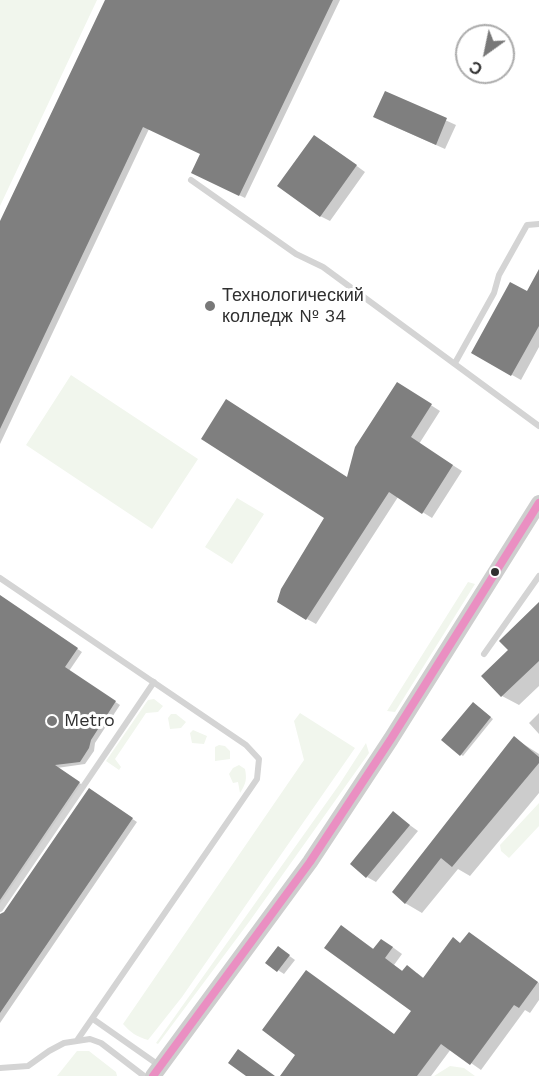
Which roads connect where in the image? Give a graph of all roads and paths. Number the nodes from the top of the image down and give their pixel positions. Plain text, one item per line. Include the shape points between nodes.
1 (191, 180) dead end
2 (539, 224) edge
3 (456, 363) junction
4 (539, 426) edge
5 (539, 503) edge
6 (539, 576) edge
7 (0, 578) edge
8 (484, 654) dead end
9 (154, 682) junction
10 (0, 909) edge
11 (93, 1019) junction
12 (78, 1040) junction
13 (0, 1068) edge
14 (157, 1071) edge
15 (144, 1076) edge

1 - 3 lane via 296,254 323,267
2 - 3 lane via 527,225
3 - 4 lane
5 - 14 main road via 309,862
6 - 8 lane
7 - 9 lane
9 - 10 lane
9 - 11 lane via 246,745 259,759 256,779
11 - 12 lane
11 - 14 lane
12 - 13 lane via 64,1043 28,1066
12 - 15 lane via 101,1043

